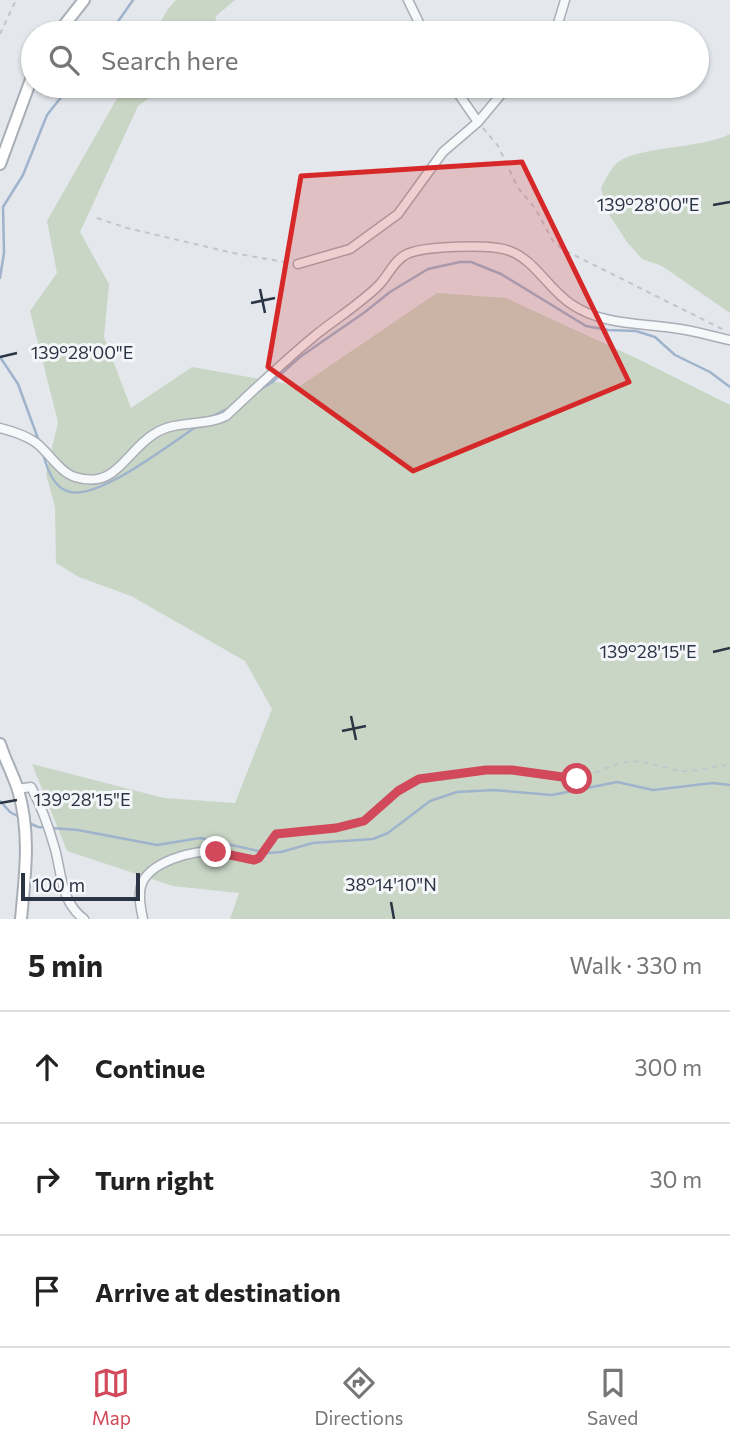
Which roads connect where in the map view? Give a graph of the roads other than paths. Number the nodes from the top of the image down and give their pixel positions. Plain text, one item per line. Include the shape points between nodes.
1 (84, 0) edge
2 (408, 0) edge
3 (565, 0) edge
4 (67, 21) edge
5 (418, 21) edge
6 (559, 21) edge
7 (24, 98) edge
8 (461, 98) edge
9 (498, 98) edge
10 (478, 122) junction
11 (0, 164) edge
12 (298, 264) road end
13 (730, 340) edge
14 (0, 428) edge
15 (0, 744) edge
16 (18, 789) junction
17 (216, 852) road end
18 (20, 919) edge
19 (84, 919) edge
20 (143, 919) edge

1 - 4 main road
2 - 5 street
3 - 6 street
7 - 11 main road
8 - 10 street
9 - 10 street
10 - 12 street via 443,152 398,214 350,249
13 - 14 street via 638,326 586,312 570,304 533,267 508,250 438,249 408,253 399,259 377,287 279,365 226,416 217,421 181,423 155,433 111,476 89,480 72,476 35,442
15 - 16 main road
16 - 18 main road via 28,852
16 - 19 street via 31,787 41,805 67,900
17 - 20 street via 190,853 147,875 139,892

